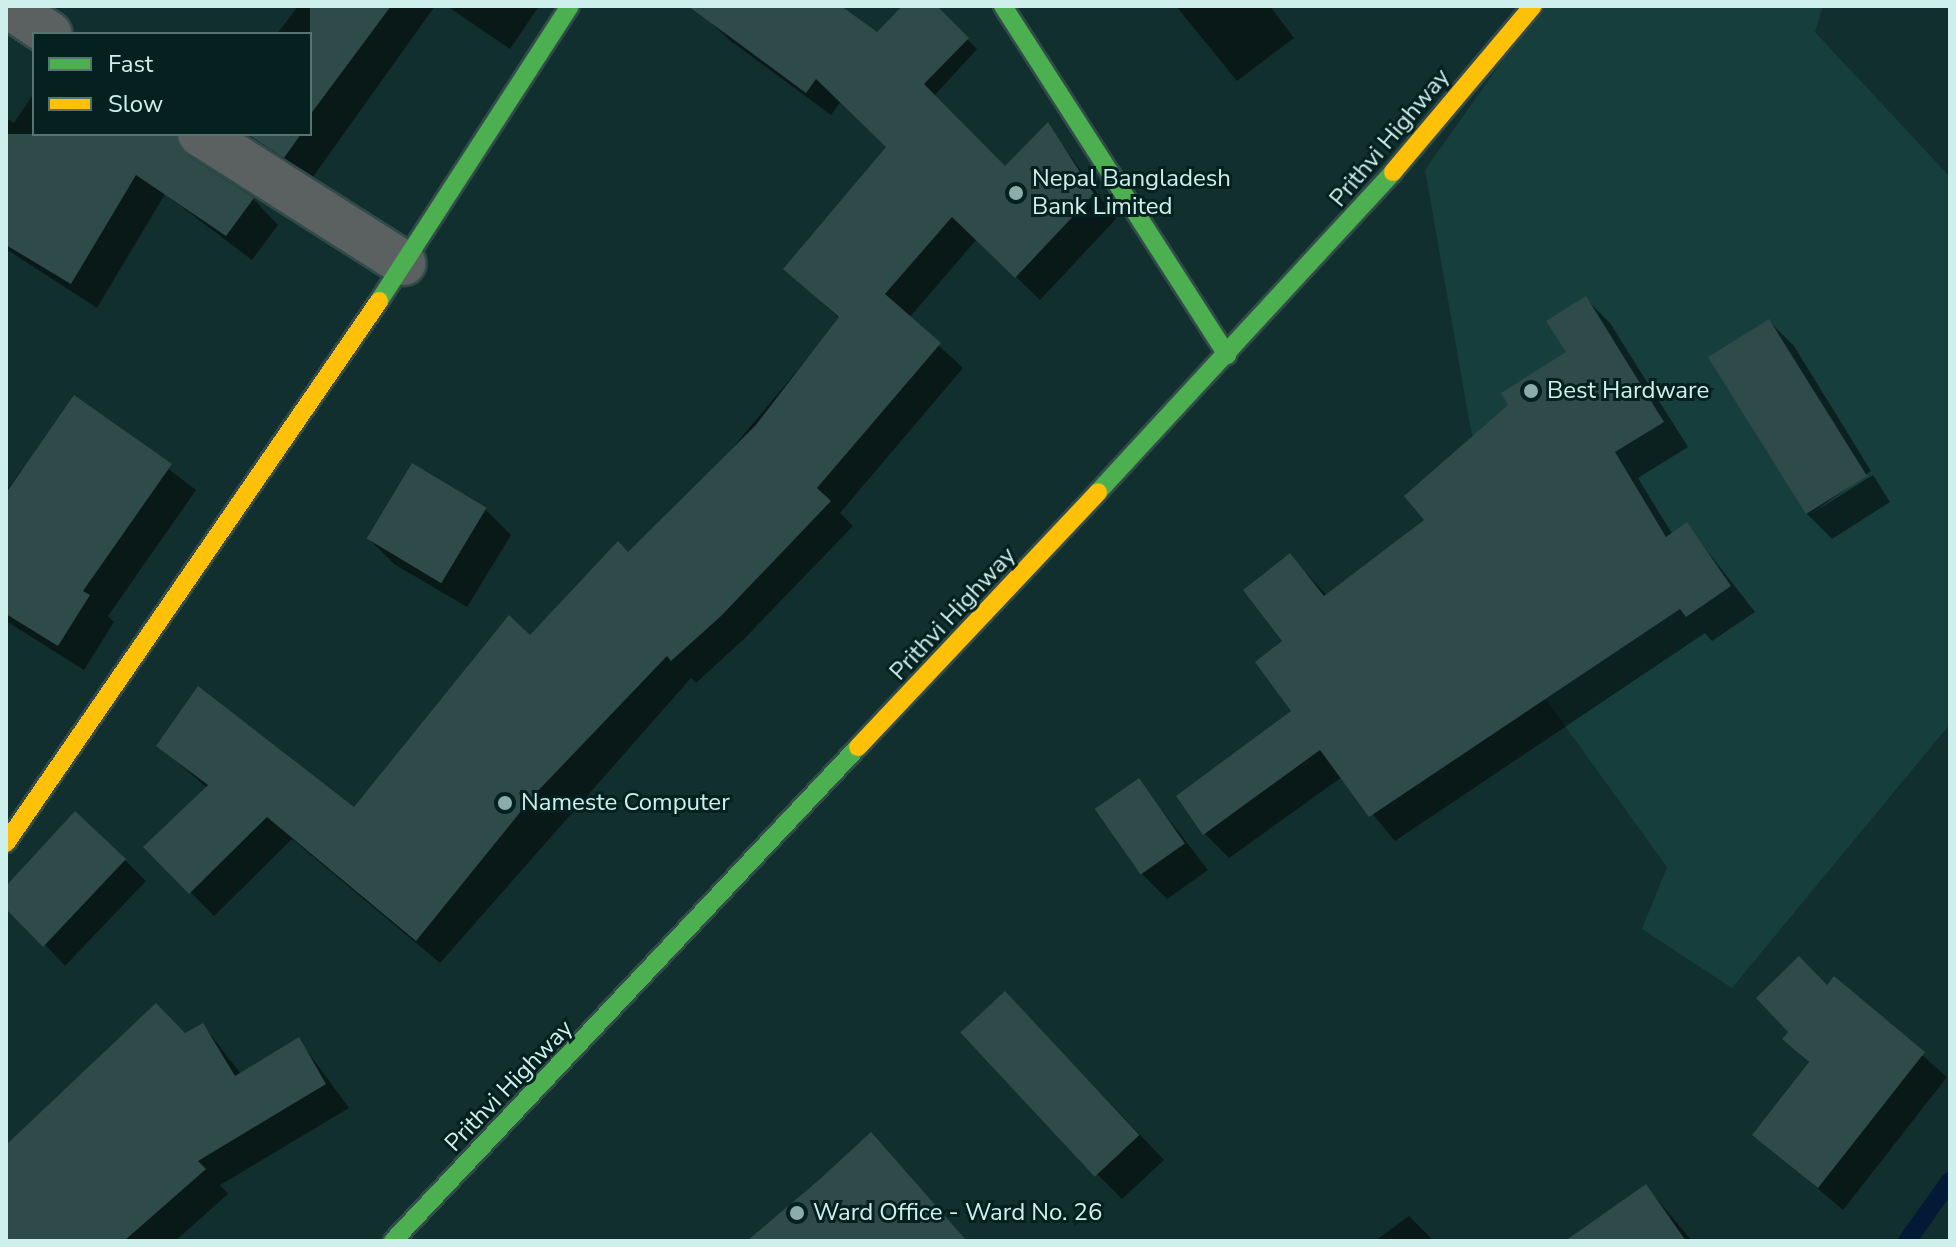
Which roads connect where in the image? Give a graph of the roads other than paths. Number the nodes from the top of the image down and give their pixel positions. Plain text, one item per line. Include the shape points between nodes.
1 (8, 6) edge
2 (570, 6) edge
3 (1003, 6) edge
4 (1533, 6) edge
5 (47, 32) edge
6 (203, 136) edge
7 (403, 263) junction
8 (1227, 355) junction
9 (7, 841) edge
10 (393, 1241) edge

1 - 5 street
2 - 7 main road
3 - 8 main road
4 - 8 main road, Prithvi Highway
6 - 7 street
7 - 9 main road
8 - 10 main road, Prithvi Highway

